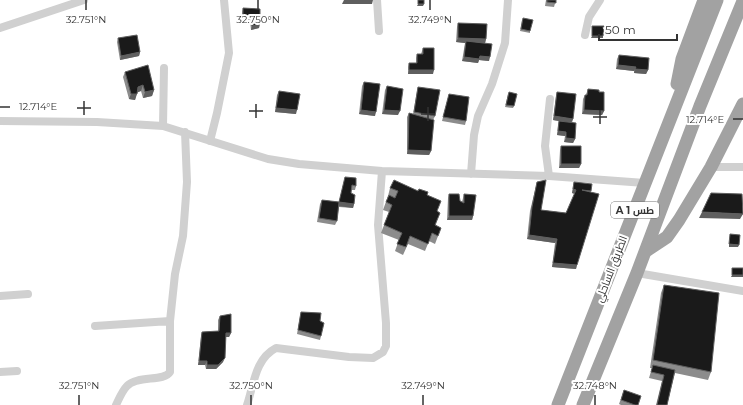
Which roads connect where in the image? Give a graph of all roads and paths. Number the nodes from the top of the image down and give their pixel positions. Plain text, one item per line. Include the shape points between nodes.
1 (84, 0) edge
2 (224, 0) edge
3 (377, 0) edge
4 (508, 0) edge
5 (600, 0) edge
6 (704, 0) edge
7 (717, 0) edge
8 (743, 1) edge
9 (0, 28) edge
10 (379, 31) dead end
11 (584, 35) dead end
12 (164, 68) dead end
13 (550, 99) dead end
14 (743, 104) edge
15 (671, 117) junction
16 (0, 121) edge
17 (163, 126) junction
18 (185, 132) junction
19 (210, 141) junction
20 (711, 167) junction
21 (743, 168) edge
22 (382, 171) junction
23 (471, 174) junction
24 (549, 176) junction
25 (645, 183) junction
26 (646, 251) junction
27 (637, 273) junction
28 (743, 291) edge
29 (28, 294) dead end
30 (0, 296) edge
31 (170, 321) junction
32 (95, 326) dead end
33 (17, 371) dead end
34 (0, 372) edge
35 (116, 405) edge
36 (247, 405) edge
37 (558, 405) edge
38 (583, 405) edge

1 - 9 street
2 - 19 street via 229,53
3 - 10 street
4 - 23 street via 505,42 492,84 478,116
5 - 11 street via 589,17
6 - 15 highway via 682,59
7 - 15 highway, الطريق الساحلي / A 1 طس
8 - 26 highway via 700,106
12 - 17 street
13 - 24 street via 545,146
14 - 20 highway
15 - 25 highway, الطريق الساحلي / A 1 طس
16 - 17 street
17 - 18 street
18 - 19 street
18 - 31 street via 187,182 183,236 175,274
19 - 22 street via 268,159 331,168
20 - 21 street
20 - 26 highway via 667,237
22 - 23 street
22 - 36 street via 378,225 386,323 386,346 383,352 373,358 276,348 267,352 260,362
23 - 24 street
24 - 25 street
25 - 37 highway, الطريق الساحلي / A 1 طس
26 - 27 highway
27 - 28 street
27 - 38 highway
29 - 30 street
31 - 32 street
31 - 35 street via 171,365 168,375 130,383
33 - 34 street

